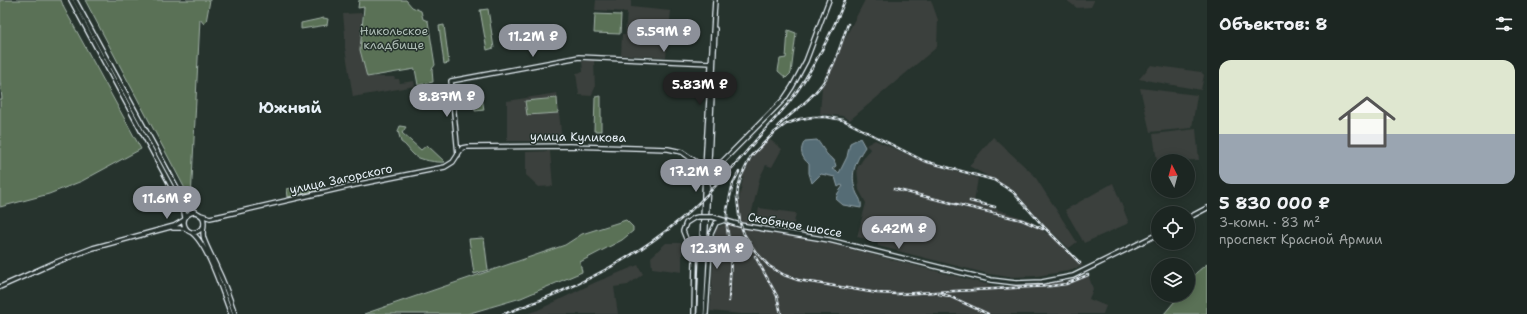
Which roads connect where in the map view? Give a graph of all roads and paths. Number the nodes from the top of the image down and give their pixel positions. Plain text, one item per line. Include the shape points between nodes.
1 (70, 0) edge
2 (75, 0) edge
3 (716, 0) edge
4 (829, 0) edge
5 (711, 63) junction
6 (458, 155) junction
7 (1207, 208) edge
8 (195, 212) junction
9 (1195, 214) edge
10 (201, 215) junction
11 (224, 215) junction
12 (184, 219) junction
13 (724, 220) junction
14 (203, 227) junction
15 (185, 228) junction
16 (156, 230) junction
17 (191, 232) junction
18 (1151, 237) edge
19 (704, 239) junction
20 (0, 287) edge
21 (231, 314) edge
22 (235, 314) edge
23 (694, 314) edge
24 (698, 314) edge
25 (702, 314) edge
26 (706, 314) edge

1 - 12 main road via 180,203
2 - 8 main road via 188,208
3 - 5 main road
3 - 19 main road
4 - 6 main road, улица Куликова, bridge via 806,61 784,99 720,163 698,163 676,150 612,147 467,147 462,148
5 - 6 main road via 579,57 451,81
5 - 19 main road
6 - 11 main road, улица Загорского via 445,167
7 - 9 main road
8 - 10 main road
8 - 12 main road
10 - 11 main road via 210,218
10 - 14 main road
11 - 14 main road via 209,221
12 - 15 main road
12 - 16 main road via 174,226
13 - 18 main road, Скобяное шоссе via 740,226 829,240 991,280 1016,283 1042,282 1073,276
13 - 23 main road, Скобяное шоссе, bridge via 698,217 686,223 684,231 695,261
13 - 26 main road via 716,223 712,234
14 - 17 main road via 198,232
14 - 22 main road via 204,238
15 - 16 main road
15 - 17 main road
16 - 20 main road via 79,253
17 - 21 main road via 203,245
19 - 24 main road
19 - 25 main road

